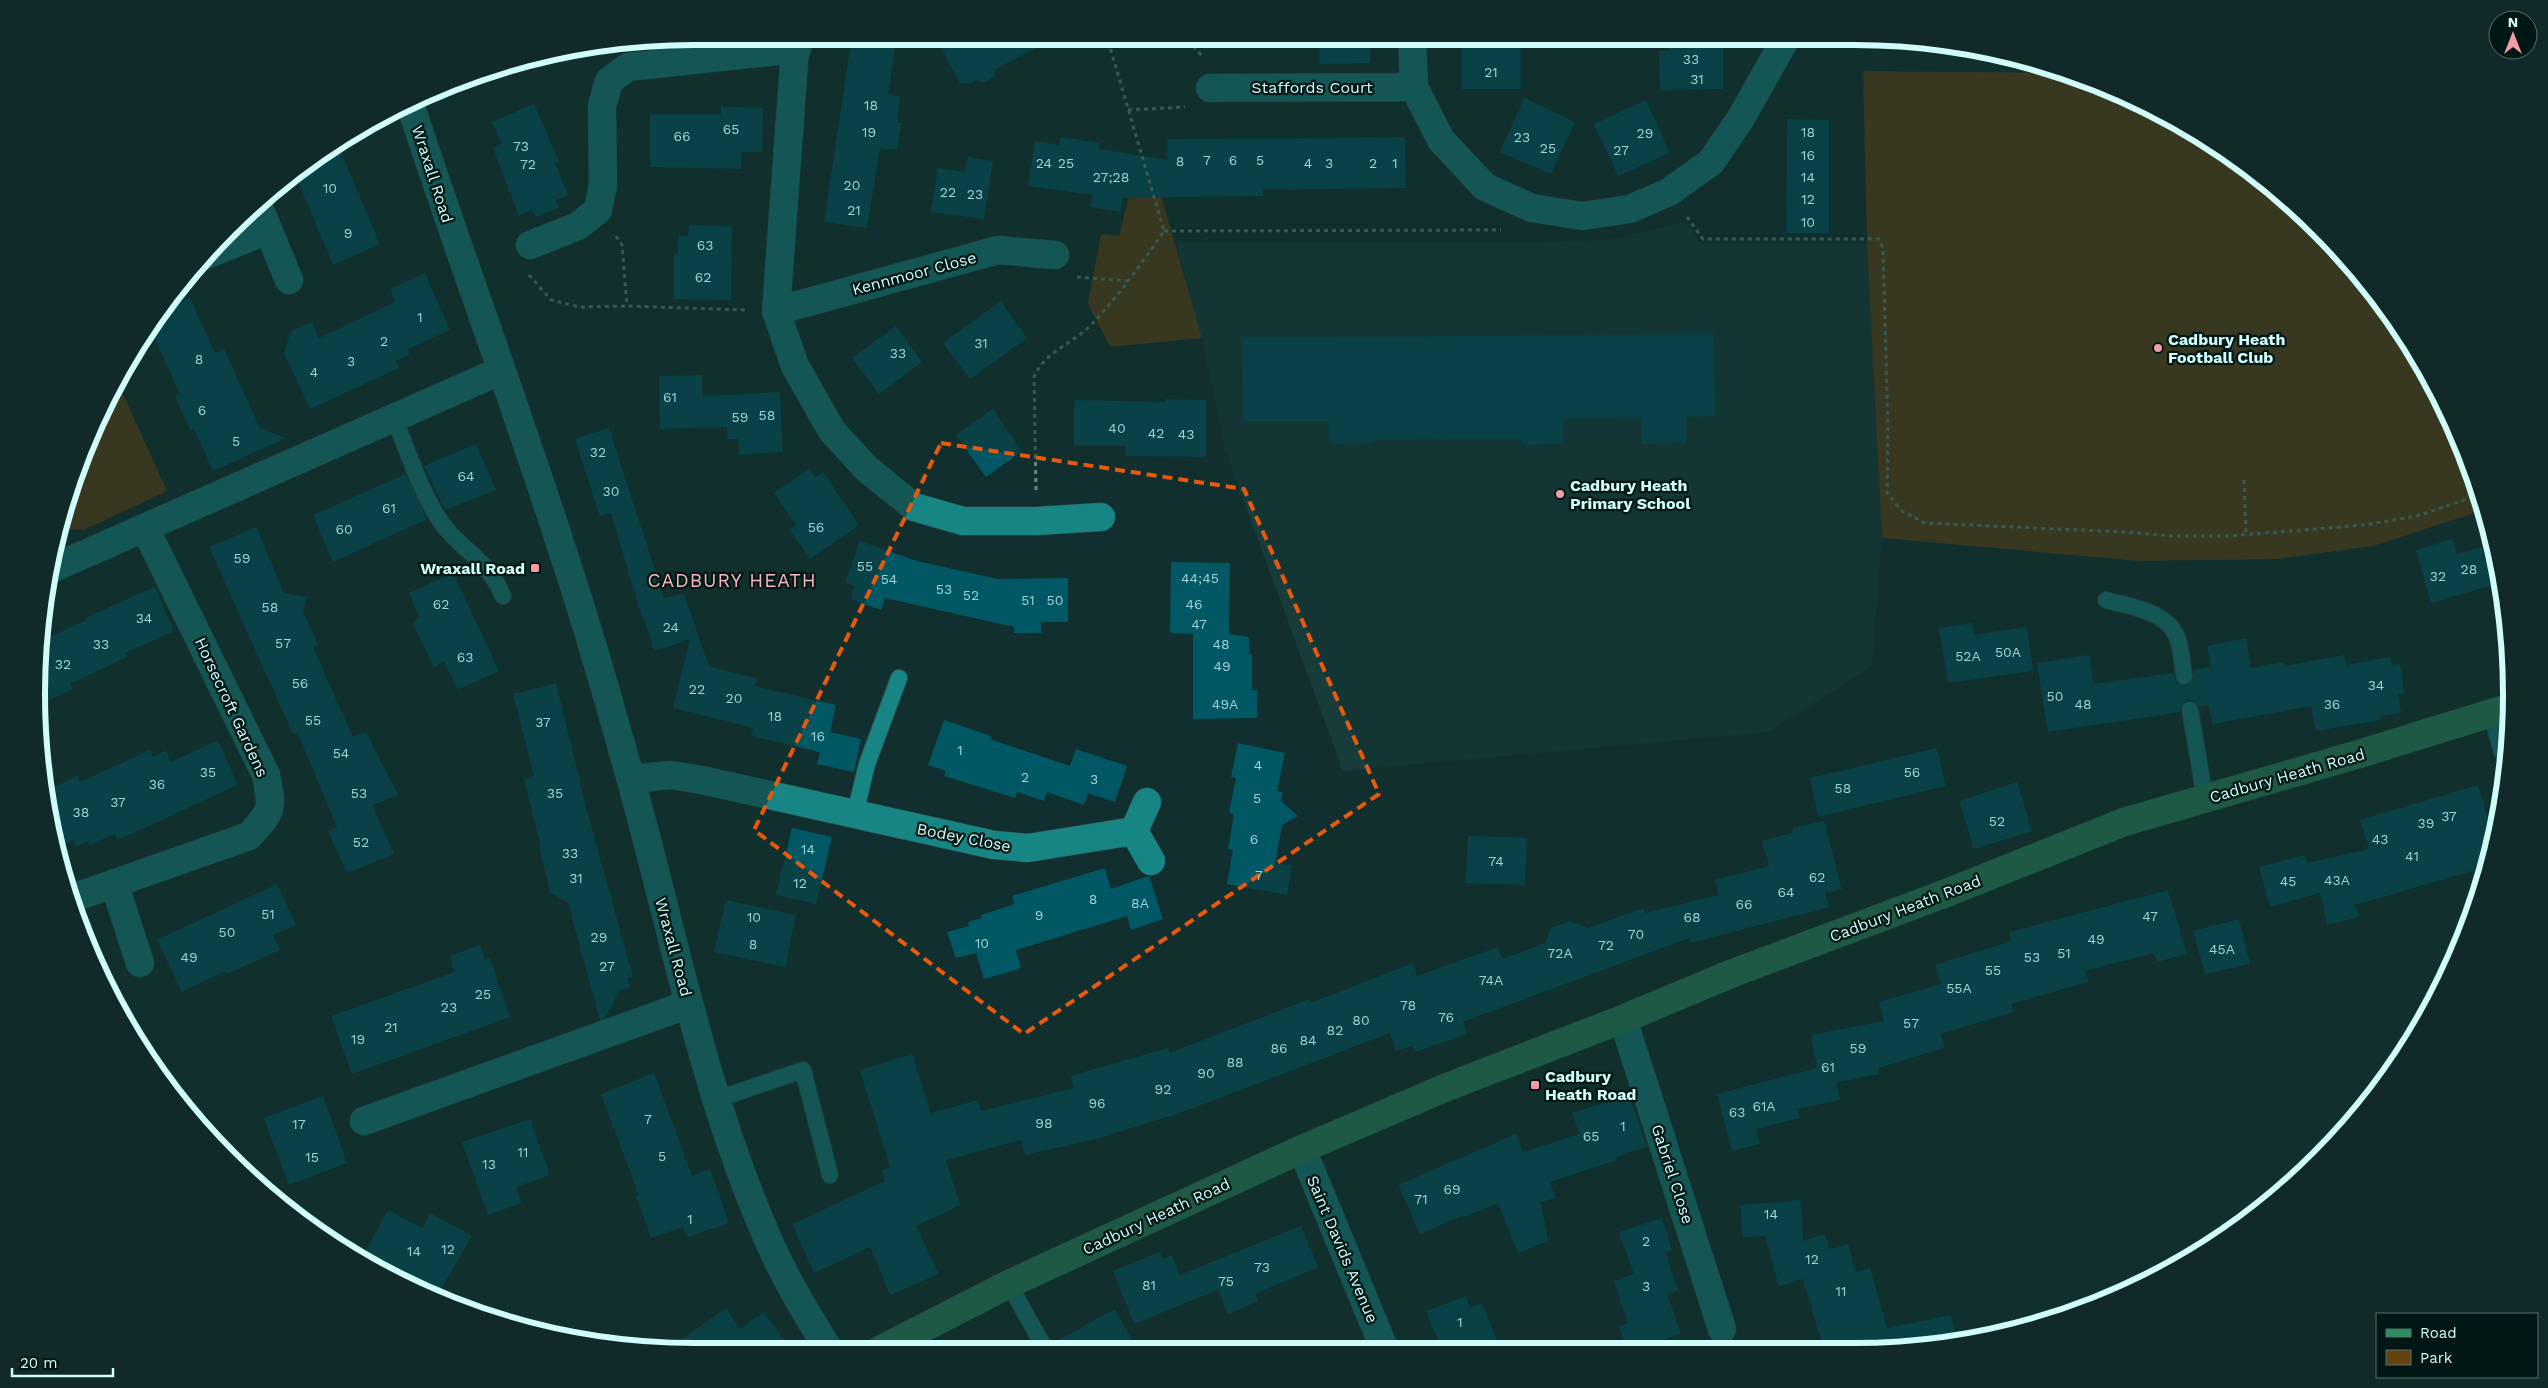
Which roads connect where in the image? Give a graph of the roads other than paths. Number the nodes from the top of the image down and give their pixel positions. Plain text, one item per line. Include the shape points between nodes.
1 (783, 45) edge
2 (797, 45) edge
3 (1412, 45) edge
4 (1782, 45) edge
5 (1414, 87) junction
6 (1221, 88) road end
7 (412, 110) edge
8 (260, 211) edge
9 (268, 230) junction
10 (530, 246) dead end
11 (223, 248) edge
12 (1055, 254) road end
13 (289, 280) dead end
14 (776, 311) junction
15 (500, 371) junction
16 (394, 418) junction
17 (1101, 517) dead end
18 (146, 528) junction
19 (58, 562) edge
20 (503, 596) dead end
21 (2106, 600) dead end
22 (2184, 676) dead end
23 (899, 678) dead end
24 (2190, 710) dead end
25 (2503, 710) edge
26 (631, 779) junction
27 (2205, 798) junction
28 (1147, 802) dead end
29 (855, 814) junction
30 (1134, 831) junction
31 (1151, 861) dead end
32 (114, 883) junction
33 (77, 896) edge
34 (140, 963) dead end
35 (689, 1004) junction
36 (1623, 1019) junction
37 (718, 1099) junction
38 (364, 1121) dead end
39 (1302, 1149) junction
40 (830, 1175) dead end
41 (1009, 1284) junction
42 (1722, 1329) dead end
43 (825, 1343) edge
44 (894, 1343) edge
45 (1042, 1343) edge
46 (1382, 1343) edge

1 - 10 street via 628,67 609,81 602,106 603,185 598,210 578,226
2 - 14 street
3 - 5 street
4 - 5 street via 1741,118 1711,162 1669,192 1630,209 1582,216 1532,208 1485,187 1441,140
5 - 6 street, Staffords Court
7 - 15 street, Wraxall Road
8 - 9 street
9 - 11 street
9 - 13 street
12 - 14 street, Kennmoor Close via 998,250
14 - 17 street via 795,366 832,431 867,469 914,507 963,521
15 - 16 street
15 - 26 street, Wraxall Road via 563,550
16 - 18 street
16 - 20 lane via 419,480 443,525 495,577
18 - 19 street
18 - 32 street, Horsecroft Gardens via 266,775 271,800 268,815 249,836
21 - 22 lane via 2153,614 2169,624 2177,637
23 - 29 lane via 867,764
24 - 27 lane
25 - 27 street, Cadbury Heath Road
26 - 29 street, Bodey Close via 678,776
26 - 35 street, Wraxall Road
27 - 36 street, Cadbury Heath Road via 2124,822 1950,892 1732,973
28 - 30 street
29 - 30 street, Bodey Close via 952,838 1028,848
30 - 31 street
32 - 33 street, Horsecroft Gardens
32 - 34 street
35 - 37 street, Wraxall Road
35 - 38 street
36 - 39 street, Cadbury Heath Road via 1447,1087
36 - 42 street, Gabriel Close
37 - 40 lane via 803,1070
37 - 43 street, Wraxall Road via 742,1174 771,1247
39 - 41 street, Cadbury Heath Road
39 - 46 street, Saint Davids Avenue
41 - 44 street, Cadbury Heath Road
41 - 45 lane

